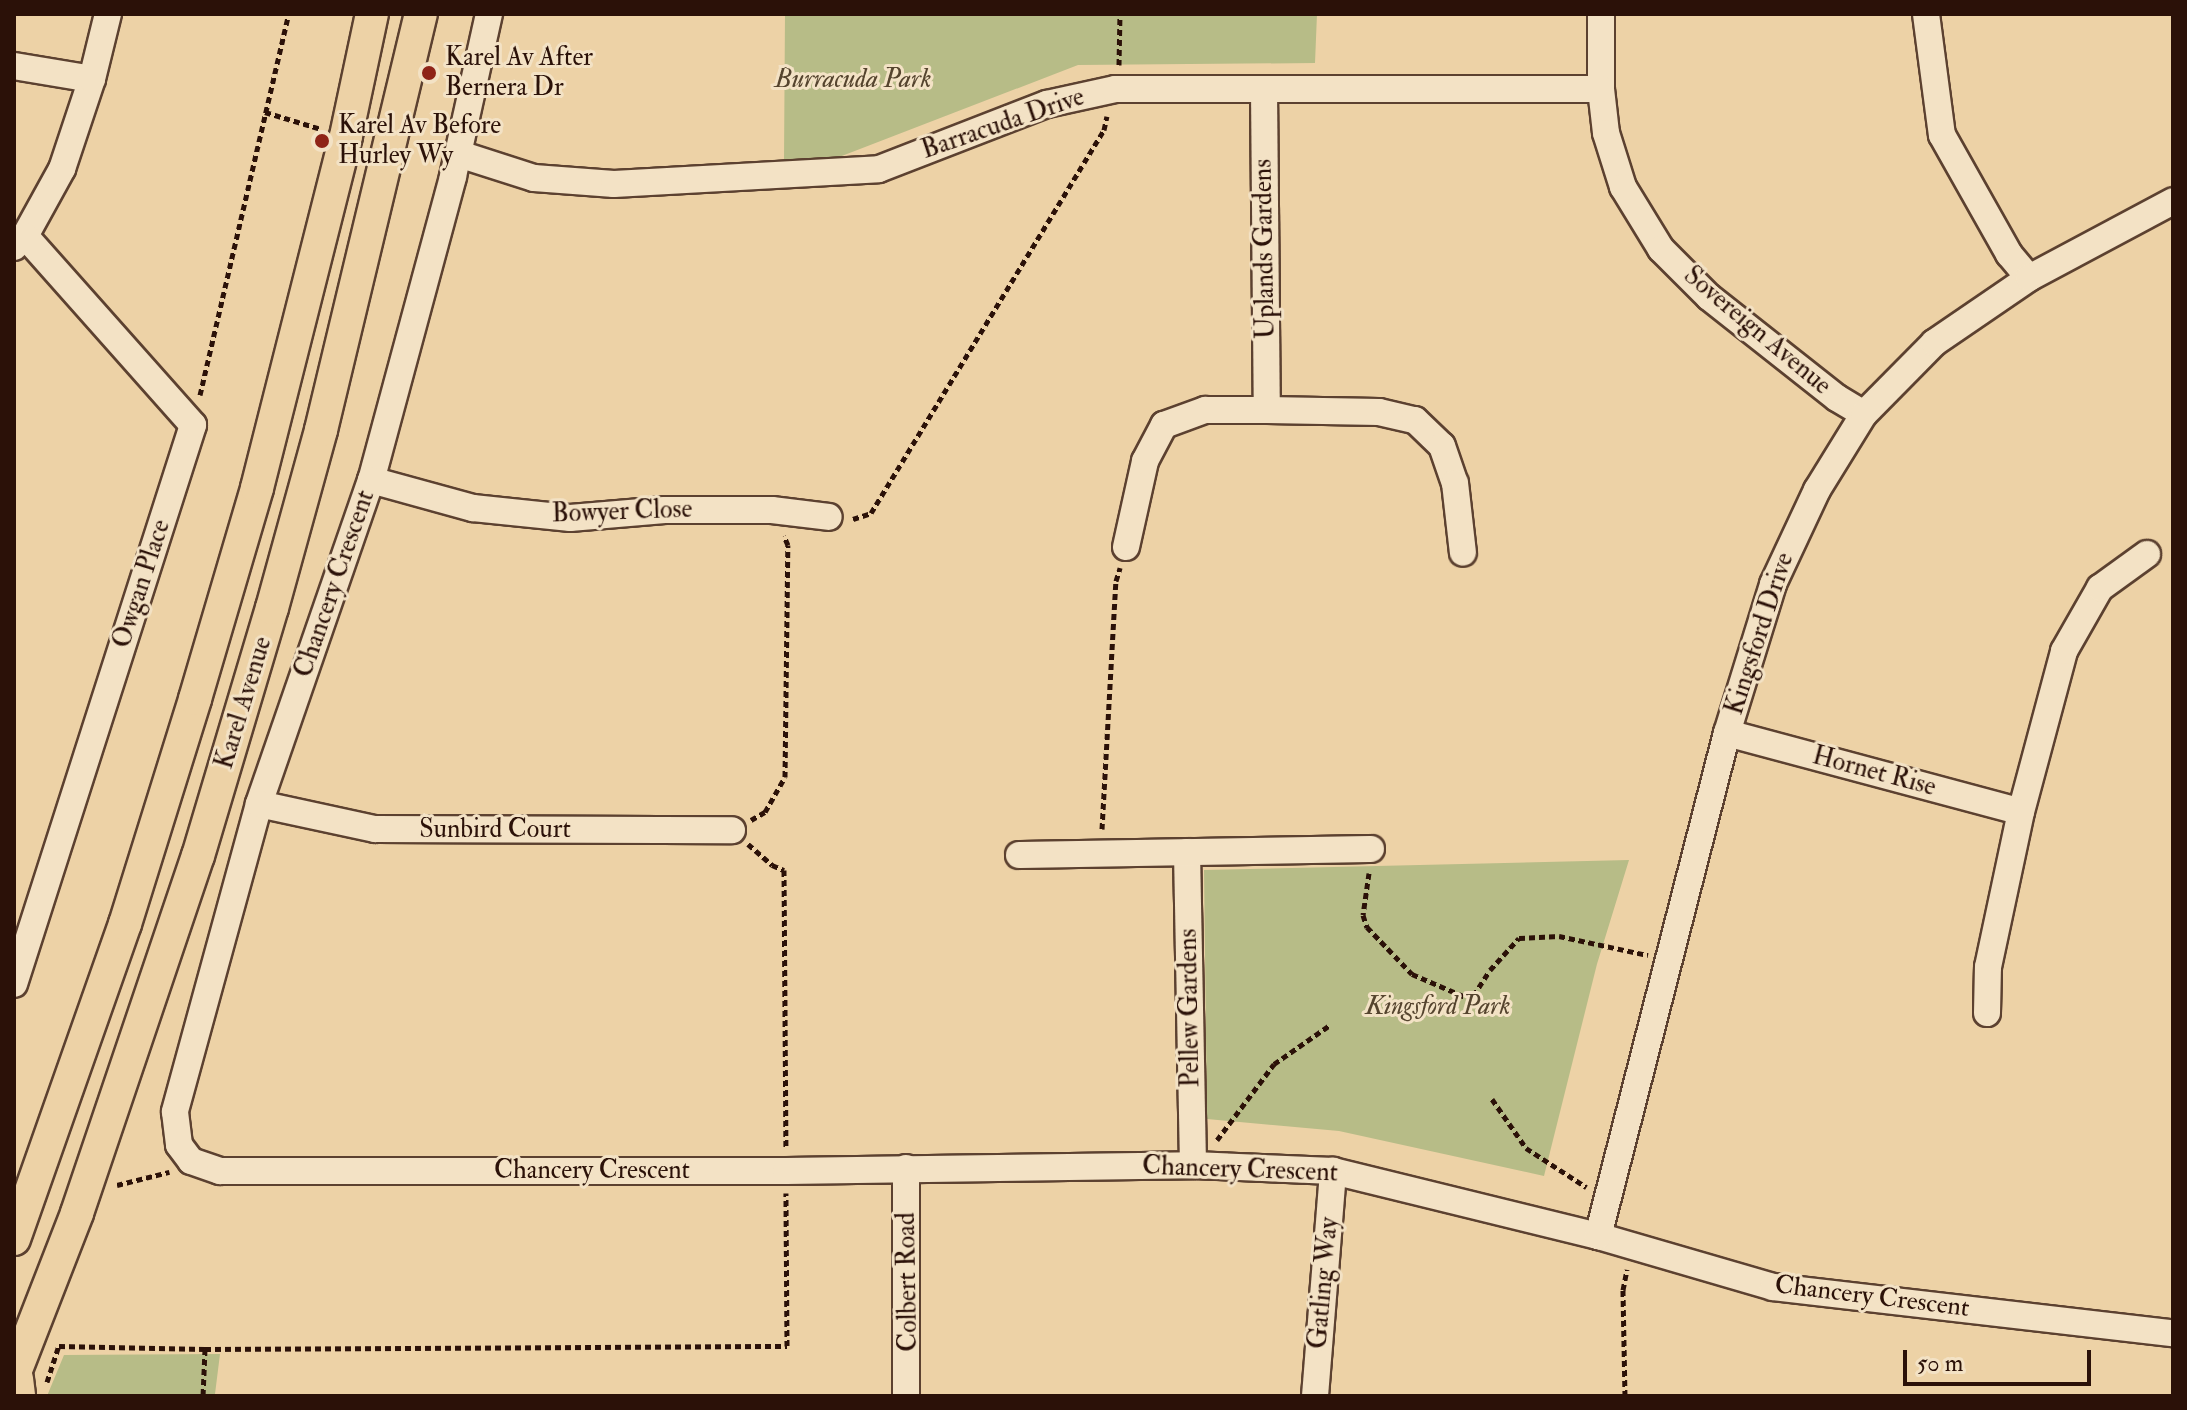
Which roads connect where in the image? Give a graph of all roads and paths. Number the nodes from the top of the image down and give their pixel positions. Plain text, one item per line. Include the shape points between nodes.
1 (108, 14) edge
2 (289, 14) edge
3 (372, 14) edge
4 (421, 14) edge
5 (489, 14) edge
6 (1120, 14) edge
7 (1601, 14) edge
8 (1926, 14) edge
9 (14, 66) edge
10 (1119, 73) dead end
11 (92, 79) junction
12 (1264, 89) junction
13 (1601, 89) junction
14 (1109, 107) dead end
15 (459, 154) junction
16 (2173, 201) edge
17 (20, 242) edge
18 (2029, 278) junction
19 (1267, 410) junction
20 (1864, 414) junction
21 (193, 425) junction
22 (371, 480) junction
23 (772, 510) junction
24 (829, 517) joint
25 (1126, 547) joint
26 (1463, 553) dead end
27 (2147, 554) dead end
28 (1727, 733) junction
29 (259, 804) junction
30 (2021, 812) junction
31 (732, 830) junction
32 (1371, 849) joint
33 (1187, 852) junction
34 (1100, 854) junction
35 (1019, 855) dead end
36 (1667, 959) junction
37 (14, 984) edge
38 (1987, 1013) dead end
39 (1330, 1025) dead end
40 (1492, 1099) dead end
41 (191, 1161) junction
42 (1193, 1165) junction
43 (906, 1168) junction
44 (786, 1171) junction
45 (1333, 1171) junction
46 (114, 1187) dead end
47 (1609, 1193) junction
48 (1598, 1236) junction
49 (14, 1239) edge
50 (1633, 1246) junction
51 (63, 1333) dead end
52 (2173, 1333) edge
53 (59, 1346) junction
54 (205, 1349) junction
55 (22, 1386) edge
56 (203, 1396) edge
57 (906, 1396) edge
58 (1315, 1396) edge
59 (1625, 1396) edge

1 - 11 street
2 - 21 path
3 - 49 main road, Karel Avenue via 257,488 125,924
4 - 55 main road, Karel Avenue via 321,430 272,608 198,856
5 - 15 street, Chancery Crescent
6 - 10 path
7 - 13 street, Sovereign Avenue
8 - 18 street via 1942,135 2009,254
9 - 11 street
11 - 17 street via 62,169
12 - 13 street, Barracuda Drive
12 - 15 street, Barracuda Drive via 1086,93 879,169 614,184 534,178
12 - 19 street, Uplands Gardens
13 - 20 street, Sovereign Avenue via 1606,133 1623,187 1661,249 1709,297
14 - 24 path via 1104,130 871,513 859,519
15 - 22 street, Chancery Crescent
16 - 18 street, Kingsford Drive
17 - 21 street
18 - 20 street, Kingsford Drive via 1934,343
19 - 25 street via 1205,410 1164,425 1145,461
19 - 26 street via 1379,412 1415,420 1442,446 1455,483
20 - 28 street, Kingsford Drive via 1793,537
21 - 37 street, Owgan Place
22 - 23 street, Bowyer Close via 473,508 570,518 665,510
22 - 29 street, Chancery Crescent
23 - 24 street, Bowyer Close
23 - 31 path via 788,545 785,777 765,812
25 - 34 path via 1116,581
27 - 30 street via 2100,588 2064,651
28 - 30 street, Hornet Rise
28 - 36 street, Kingsford Drive
29 - 31 street, Sunbird Court via 375,829
29 - 41 street, Chancery Crescent via 175,1112 179,1145
30 - 38 street via 1988,967
31 - 44 path via 784,870
32 - 33 street
32 - 36 path via 1363,915 1367,927 1412,974 1469,1002 1519,938 1531,935
33 - 34 street
33 - 42 street, Pellew Gardens
34 - 35 street
36 - 47 street, Kingsford Drive
39 - 42 path via 1274,1064
40 - 47 path via 1526,1148 1590,1189
41 - 44 street, Chancery Crescent via 220,1171
41 - 46 path via 167,1174 120,1181
42 - 43 street, Chancery Crescent
42 - 45 street, Chancery Crescent
43 - 44 street, Chancery Crescent
43 - 57 street, Colbert Road
44 - 54 path via 787,1346
45 - 48 street, Chancery Crescent
45 - 58 street, Gatling Way
47 - 48 street, Kingsford Drive
48 - 50 street, Chancery Crescent
50 - 52 street, Chancery Crescent via 1773,1287
50 - 59 path via 1623,1290
51 - 53 path
53 - 54 path
53 - 55 path
54 - 56 path

